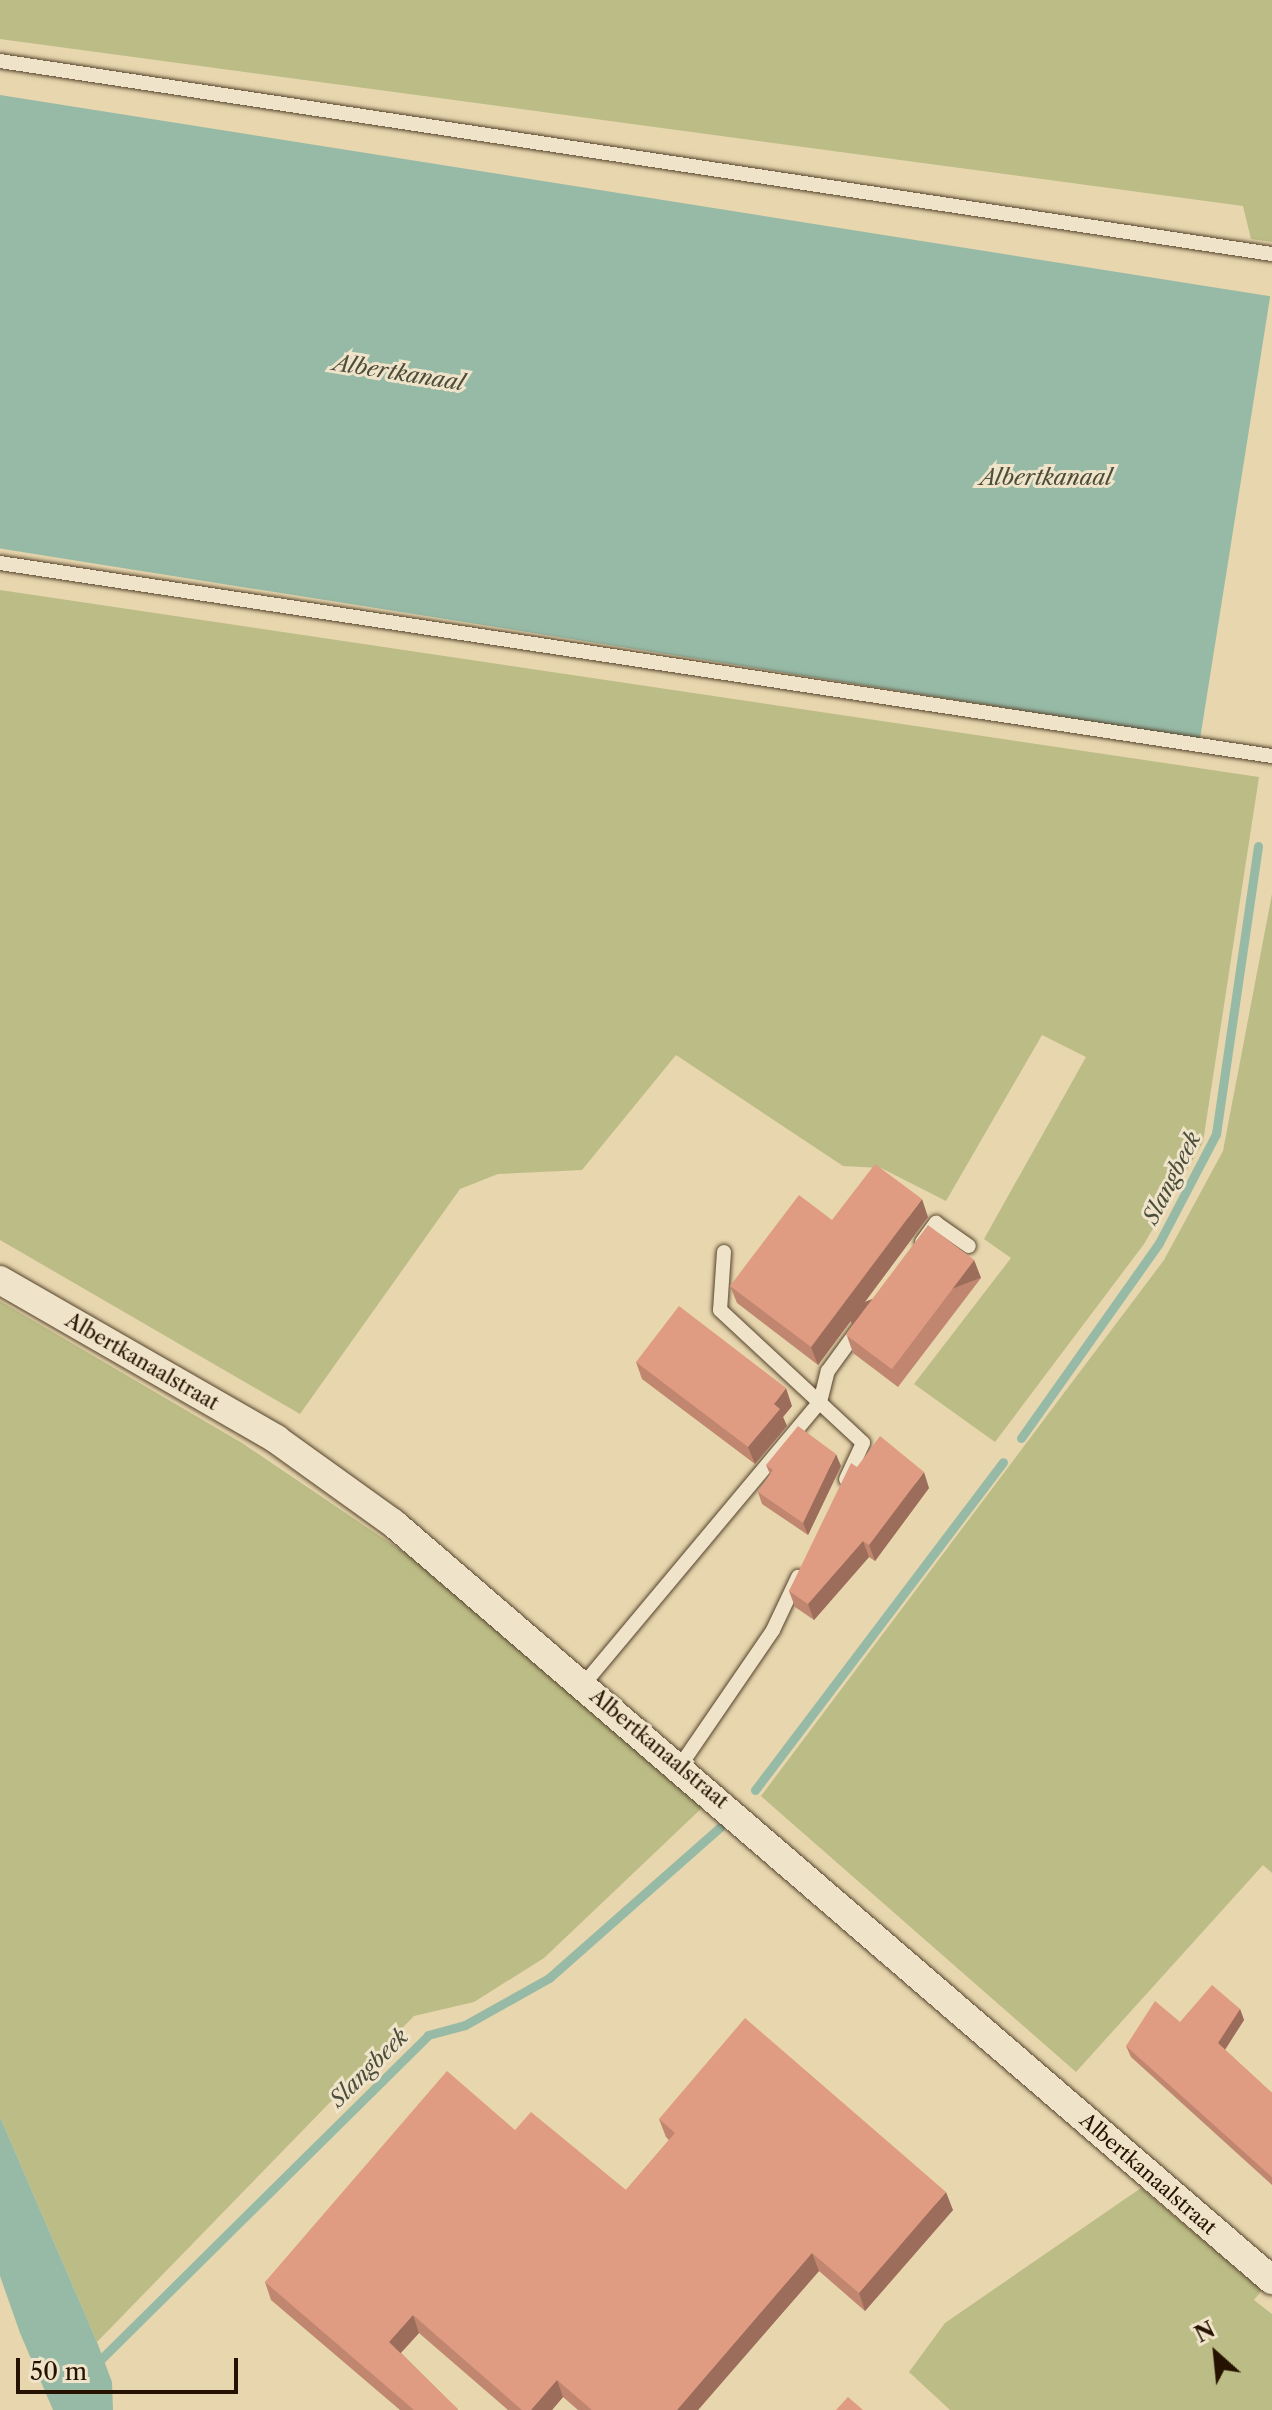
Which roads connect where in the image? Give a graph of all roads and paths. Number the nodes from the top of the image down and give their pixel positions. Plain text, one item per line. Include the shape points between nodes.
1 (0, 61) edge
2 (1272, 254) edge
3 (0, 563) edge
4 (1272, 756) edge
5 (969, 1246) dead end
6 (724, 1252) dead end
7 (909, 1260) edge
8 (0, 1280) edge
9 (873, 1310) edge
10 (820, 1402) junction
11 (835, 1501) edge
12 (807, 1557) edge
13 (583, 1685) junction
14 (680, 1766) junction
15 (1272, 2280) edge

1 - 2 lane
3 - 4 lane
5 - 7 lane via 936,1223
6 - 10 lane via 720,1310
8 - 13 street, Albertkanaalstraat via 276,1439 393,1523
9 - 10 lane via 828,1371
10 - 11 lane via 863,1443
10 - 13 lane
12 - 14 lane via 773,1630
13 - 14 street, Albertkanaalstraat
14 - 15 street, Albertkanaalstraat

